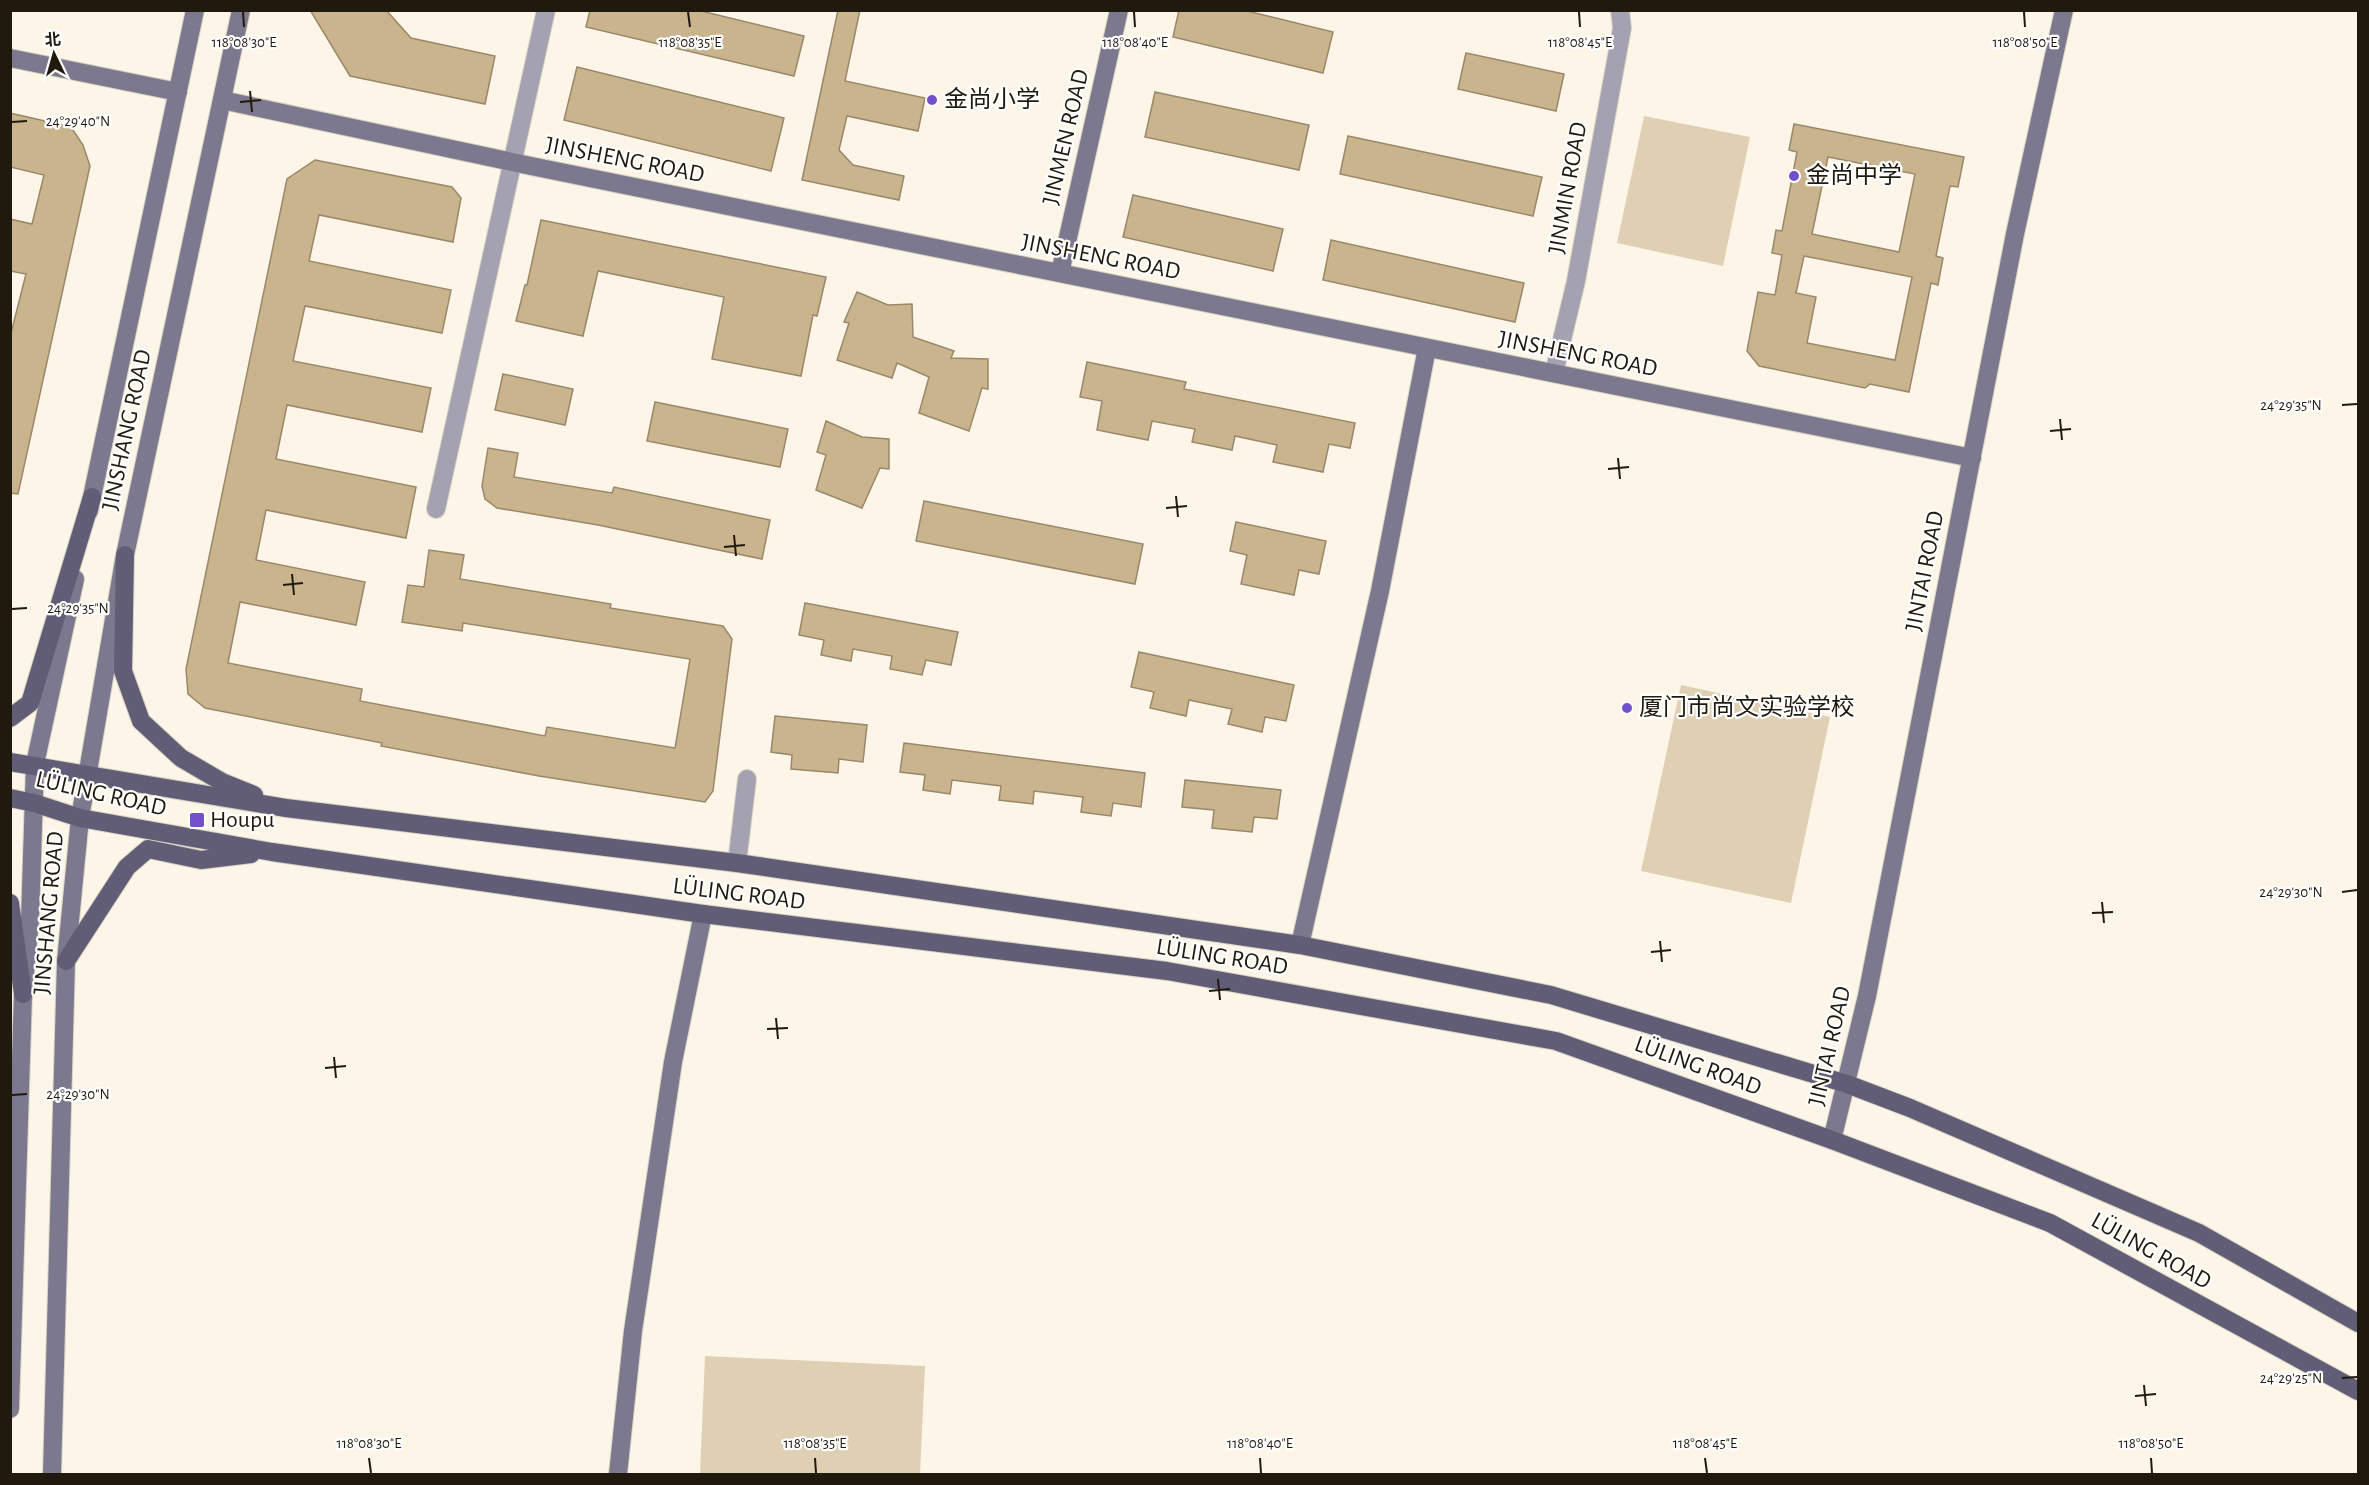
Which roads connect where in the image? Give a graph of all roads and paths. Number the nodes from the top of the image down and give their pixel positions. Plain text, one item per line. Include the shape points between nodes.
1 (195, 10) edge
2 (241, 10) edge
3 (546, 10) edge
4 (1119, 10) edge
5 (1620, 10) edge
6 (2064, 10) edge
7 (10, 58) edge
8 (178, 92) junction
9 (222, 100) junction
10 (512, 162) junction
11 (1060, 273) junction
12 (1427, 348) junction
13 (1554, 373) junction
14 (1972, 458) junction
15 (92, 497) junction
16 (436, 508) dead end
17 (124, 555) junction
18 (10, 718) edge
19 (10, 762) edge
20 (35, 764) junction
21 (87, 774) junction
22 (747, 779) dead end
23 (10, 798) edge
24 (34, 803) junction
25 (286, 808) junction
26 (80, 818) junction
27 (272, 852) junction
28 (737, 863) junction
29 (10, 903) edge
30 (702, 914) junction
31 (1300, 945) junction
32 (66, 961) junction
33 (23, 994) junction
34 (1847, 1084) junction
35 (1832, 1140) junction
36 (2358, 1323) edge
37 (2358, 1391) edge
38 (10, 1409) edge
39 (52, 1474) edge
40 (618, 1474) edge

1 - 8 street, JINSHANG ROAD
2 - 9 street, JINSHANG ROAD
3 - 10 street
4 - 11 street, JINMEN ROAD
5 - 13 street, JINMIN ROAD via 1622,28 1576,281
6 - 14 street, JINTAI ROAD
7 - 8 street
8 - 15 street, JINSHANG ROAD
9 - 10 street, JINSHENG ROAD
9 - 17 street, JINSHANG ROAD
10 - 11 street, JINSHENG ROAD
10 - 16 street
11 - 12 street, JINSHENG ROAD
12 - 13 street, JINSHENG ROAD
12 - 31 street via 1380,591
13 - 14 street, JINSHENG ROAD
14 - 34 street, JINTAI ROAD
15 - 18 main road via 30,703
15 - 20 street, JINSHANG ROAD
17 - 21 street, JINSHANG ROAD
17 - 25 main road via 123,671 141,721 181,758 222,782
19 - 20 main road, LÜLING ROAD
20 - 21 main road, LÜLING ROAD
20 - 24 street, JINSHANG ROAD
21 - 25 main road, LÜLING ROAD
21 - 26 street, JINSHANG ROAD
22 - 28 street
23 - 24 main road, LÜLING ROAD
24 - 26 main road, LÜLING ROAD
24 - 33 street, JINSHANG ROAD
25 - 28 main road, LÜLING ROAD
26 - 27 main road, LÜLING ROAD
26 - 32 street, JINSHANG ROAD
27 - 30 main road, LÜLING ROAD
27 - 32 main road via 201,860 148,849 126,867
28 - 31 main road, LÜLING ROAD
29 - 33 main road
30 - 35 main road, LÜLING ROAD via 1167,971 1556,1041
30 - 40 street via 647,1237
31 - 34 main road, LÜLING ROAD via 1551,995
32 - 39 street, JINSHANG ROAD
33 - 38 street, JINSHANG ROAD
34 - 35 street, JINTAI ROAD
34 - 36 main road, LÜLING ROAD via 2199,1233
35 - 37 main road, LÜLING ROAD via 2050,1223

